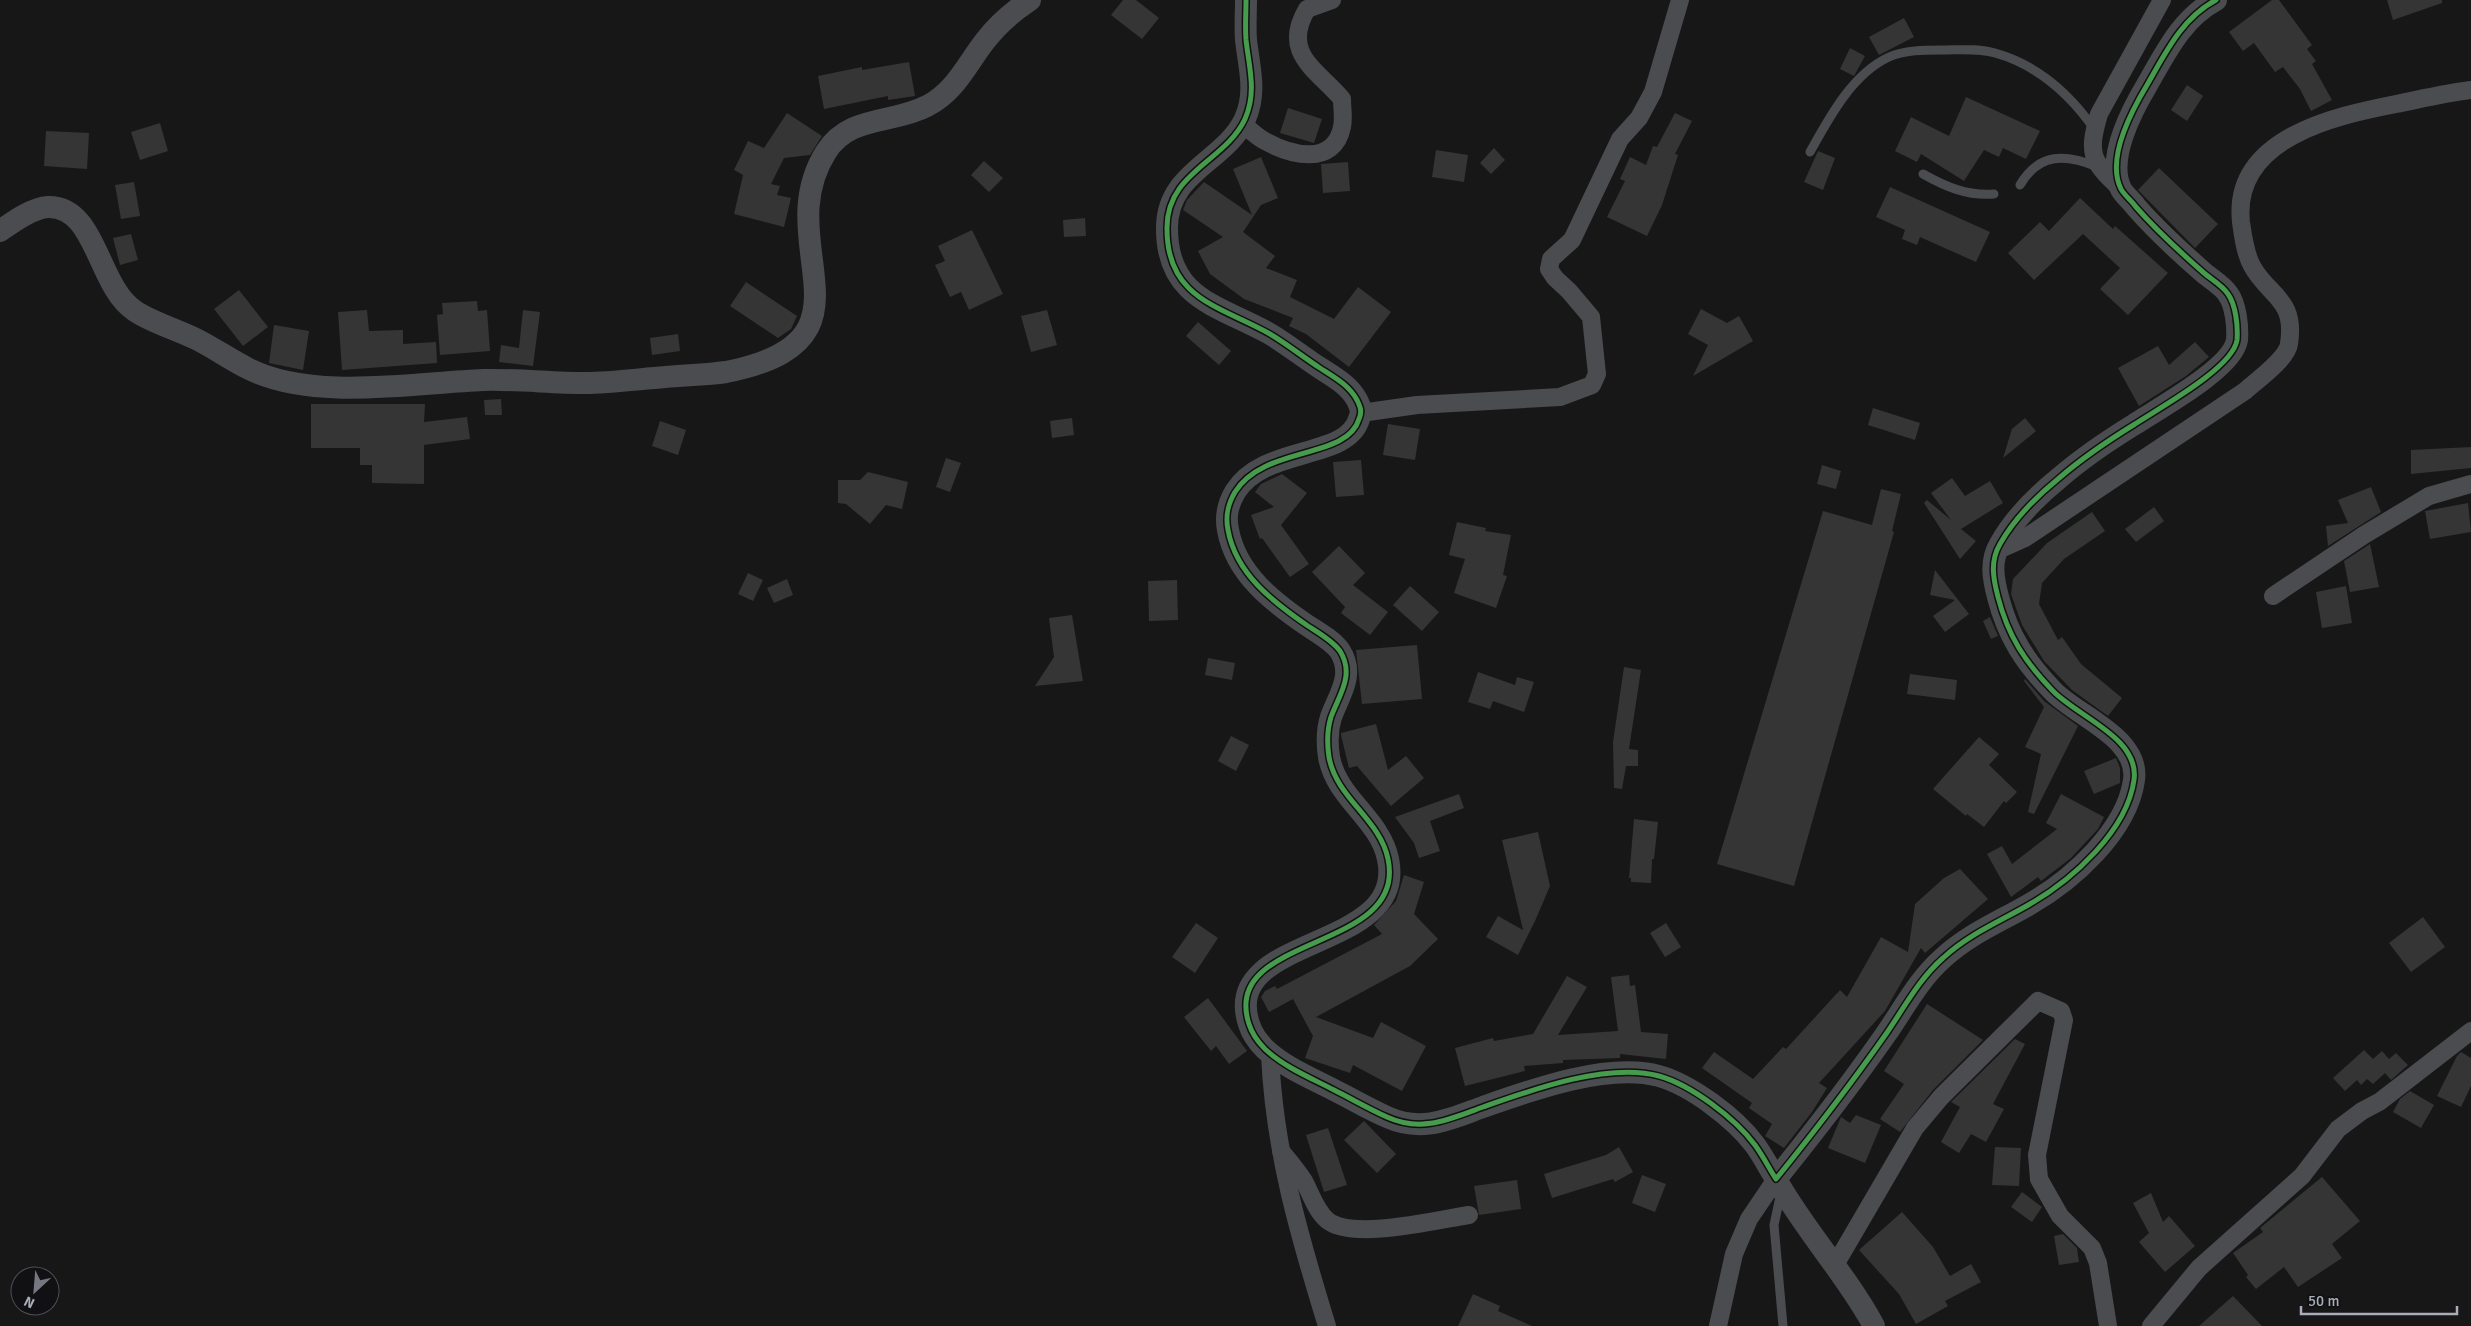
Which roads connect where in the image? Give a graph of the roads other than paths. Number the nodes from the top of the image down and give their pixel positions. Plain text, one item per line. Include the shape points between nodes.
1 (1030, 0) edge
2 (1246, 0) edge
3 (1332, 0) edge
4 (1680, 0) edge
5 (2162, 0) edge
6 (2216, 0) edge
7 (2471, 90) edge
8 (1243, 124) junction
9 (2095, 130) junction
10 (1810, 152) dead end
11 (2098, 167) junction
12 (1923, 174) dead end
13 (2020, 185) dead end
14 (2120, 188) junction
15 (1994, 194) dead end
16 (0, 231) edge
17 (1361, 413) junction
18 (2471, 484) edge
19 (1996, 551) junction
20 (2273, 596) dead end
21 (2471, 1031) edge
22 (1270, 1054) junction
23 (1280, 1150) junction
24 (1779, 1185) junction
25 (1469, 1215) dead end
26 (1834, 1266) junction
27 (1327, 1326) edge
28 (1718, 1326) edge
29 (1783, 1326) edge
30 (1874, 1326) edge
31 (2108, 1326) edge
32 (2151, 1326) edge

1 - 16 street via 1005,17 957,82 929,106 852,128 827,150 816,171 810,193 808,234 816,292 808,329 802,339 784,354 757,365 589,383 483,380 365,387 305,386 251,370 134,310 116,292 87,231 75,216 47,207
2 - 8 street via 1246,37 1253,82
3 - 8 street via 1307,9 1298,23 1298,42 1301,56 1342,99 1342,127 1334,145 1318,155 1294,154 1264,141
4 - 17 street via 1653,92 1639,118 1620,139 1572,240 1551,259 1549,269 1555,278 1591,317 1597,374 1592,385 1560,397 1417,404
5 - 9 street via 2099,114
6 - 14 street via 2177,33 2133,110 2119,146
7 - 19 street via 2329,119 2304,129 2268,153 2249,177 2242,195 2241,215 2244,242 2252,266 2284,303 2290,327 2289,347 2245,390 2025,538
8 - 17 street via 1225,146 1190,176 1168,208 1169,254 1177,275 1190,291 1212,308 1274,336 1347,386 1359,403
9 - 10 lane via 2078,105 2052,81 2022,65 1994,53 1924,50 1889,57 1865,74 1838,102
9 - 11 street via 2092,146
11 - 13 lane via 2079,160 2043,161 2033,167
11 - 14 street
12 - 15 lane via 1959,191 1977,196
14 - 19 street via 2155,228 2228,294 2238,334 2235,351 2187,392 2059,478 2011,526
17 - 22 street via 1357,426 1344,440 1265,466 1243,479 1230,500 1226,520 1237,560 1248,576 1286,611 1340,652 1346,670 1344,689 1331,719 1327,742 1329,761 1334,779 1379,835 1388,853 1390,873 1387,887 1364,917 1338,934 1282,958 1265,968 1257,978 1250,989 1247,1014 1259,1044
18 - 20 street via 2429,496
19 - 24 street via 1992,564 1993,579 2013,641 2054,693 2072,709 2116,737 2134,765 2132,791 2106,841 2068,877 2031,903 1976,931 1939,961
21 - 32 street via 2379,1102 2338,1129 2302,1176 2199,1268
22 - 23 street via 1272,1103
22 - 24 street via 1391,1119 1408,1124 1427,1125 1449,1120 1550,1084 1577,1078 1633,1073 1658,1076 1710,1103 1736,1125 1754,1143
23 - 25 street via 1295,1168 1326,1220 1339,1228 1378,1228
23 - 27 street via 1287,1186
24 - 26 street
24 - 28 street via 1749,1219 1734,1254
24 - 29 lane via 1774,1225
26 - 30 street
26 - 31 street via 1915,1128 1941,1097 2038,1001 2061,1011 2064,1020 2037,1156 2039,1179 2060,1216 2092,1248 2098,1263

